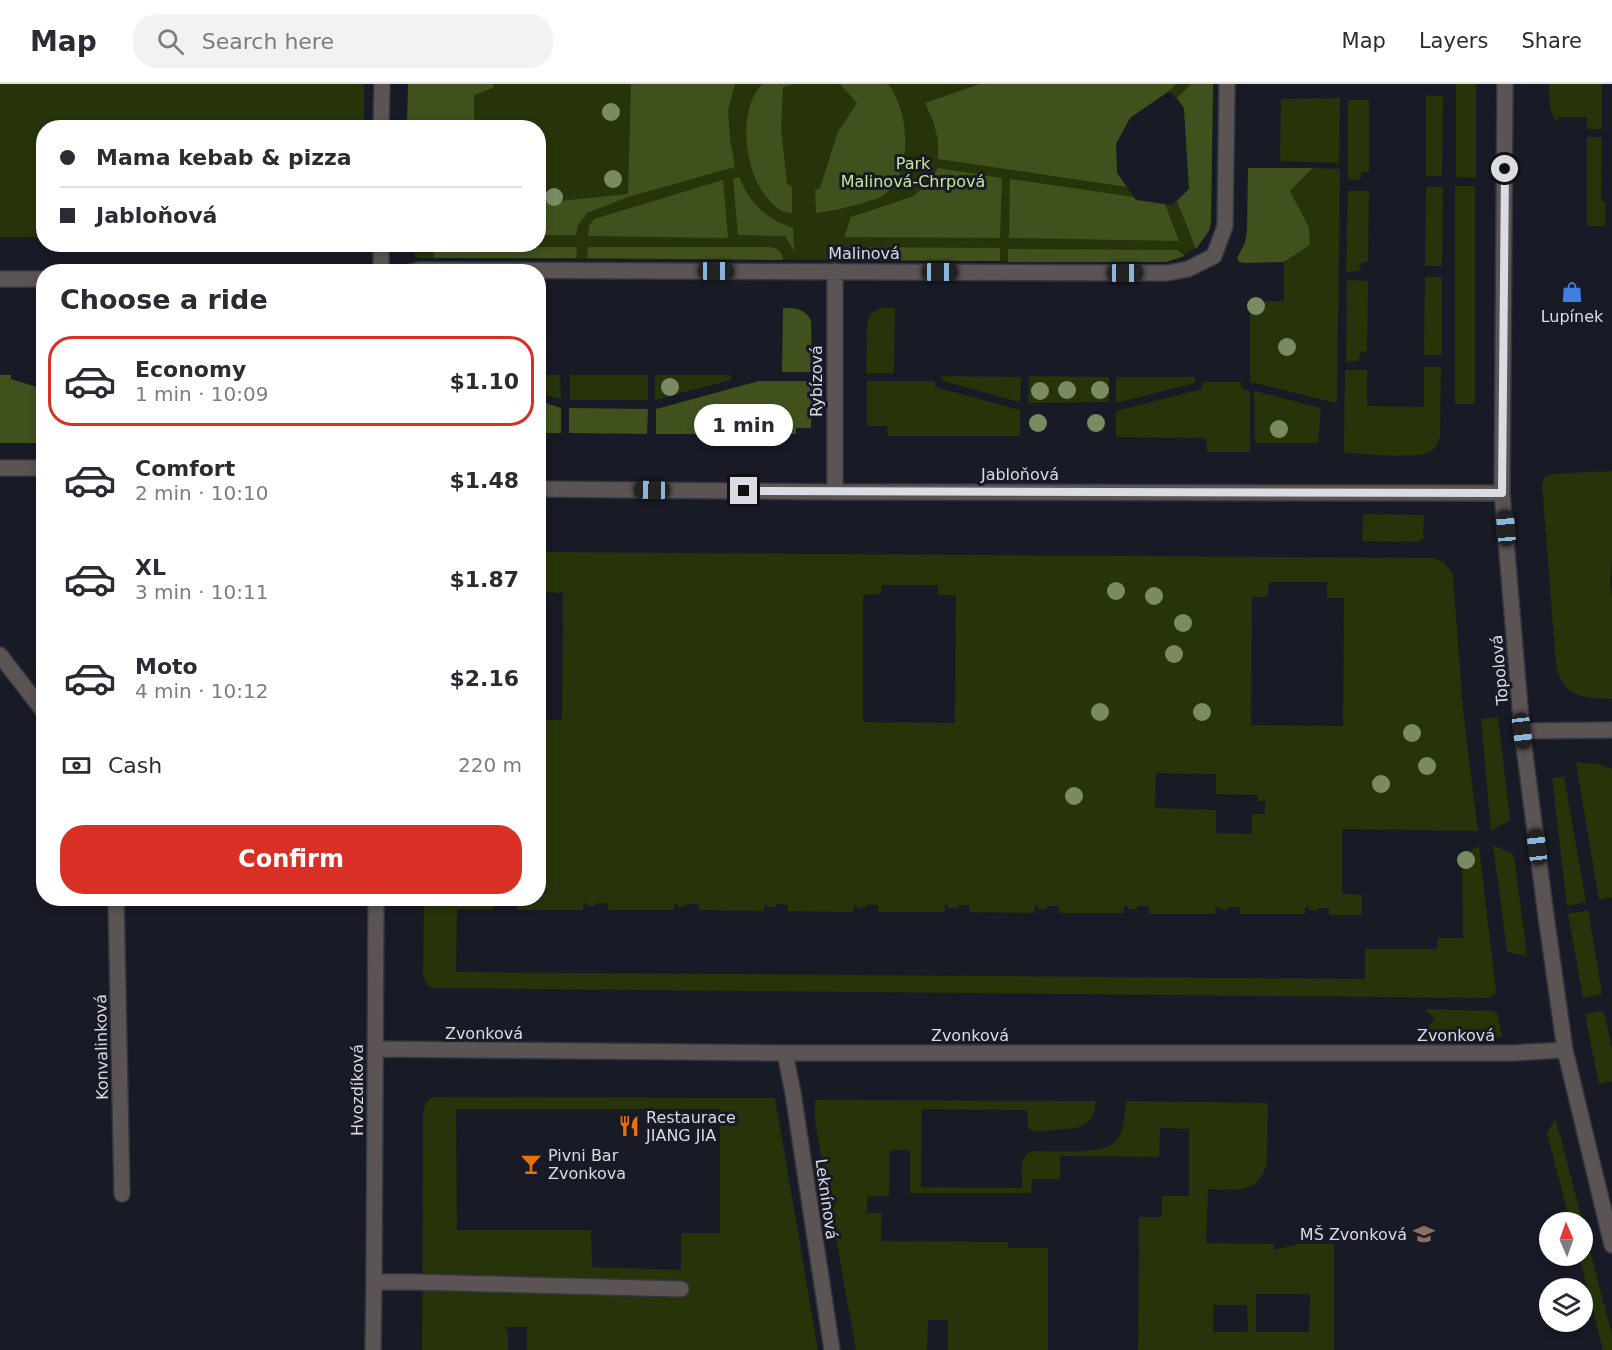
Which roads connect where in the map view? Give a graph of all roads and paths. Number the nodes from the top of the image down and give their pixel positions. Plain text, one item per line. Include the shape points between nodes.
1 (382, 84) edge
2 (1227, 84) edge
3 (1505, 84) edge
4 (381, 120) edge
5 (546, 270) edge
6 (835, 271) junction
7 (0, 279) edge
8 (36, 279) edge
9 (0, 468) edge
10 (36, 468) edge
11 (546, 489) edge
12 (835, 492) junction
13 (1502, 493) junction
14 (0, 655) edge
15 (36, 702) edge
16 (1612, 730) edge
17 (1522, 731) junction
18 (116, 906) edge
19 (376, 906) edge
20 (375, 1049) junction
21 (1565, 1050) junction
22 (785, 1053) junction
23 (122, 1194) dead end
24 (1612, 1245) edge
25 (374, 1282) junction
26 (681, 1289) dead end
27 (373, 1350) edge
28 (832, 1350) edge

1 - 4 street
2 - 6 street, Malinová via 1226,226 1214,256 1188,269 1167,273
3 - 13 street, Topolová
5 - 6 street, Malinová
6 - 12 street, Rybízová
7 - 8 street
9 - 10 street
11 - 12 street, Jabloňová
12 - 13 street, Jabloňová
13 - 17 street, Topolová
14 - 15 street
16 - 17 street
17 - 21 street, Topolová
18 - 23 street, Konvalinková
19 - 20 street, Hvozdíková
20 - 22 street, Zvonková
20 - 25 street, Hvozdíková
21 - 22 street, Zvonková
21 - 24 street, Topolová
22 - 28 street, Leknínová
25 - 26 street
25 - 27 street, Hvozdíková

